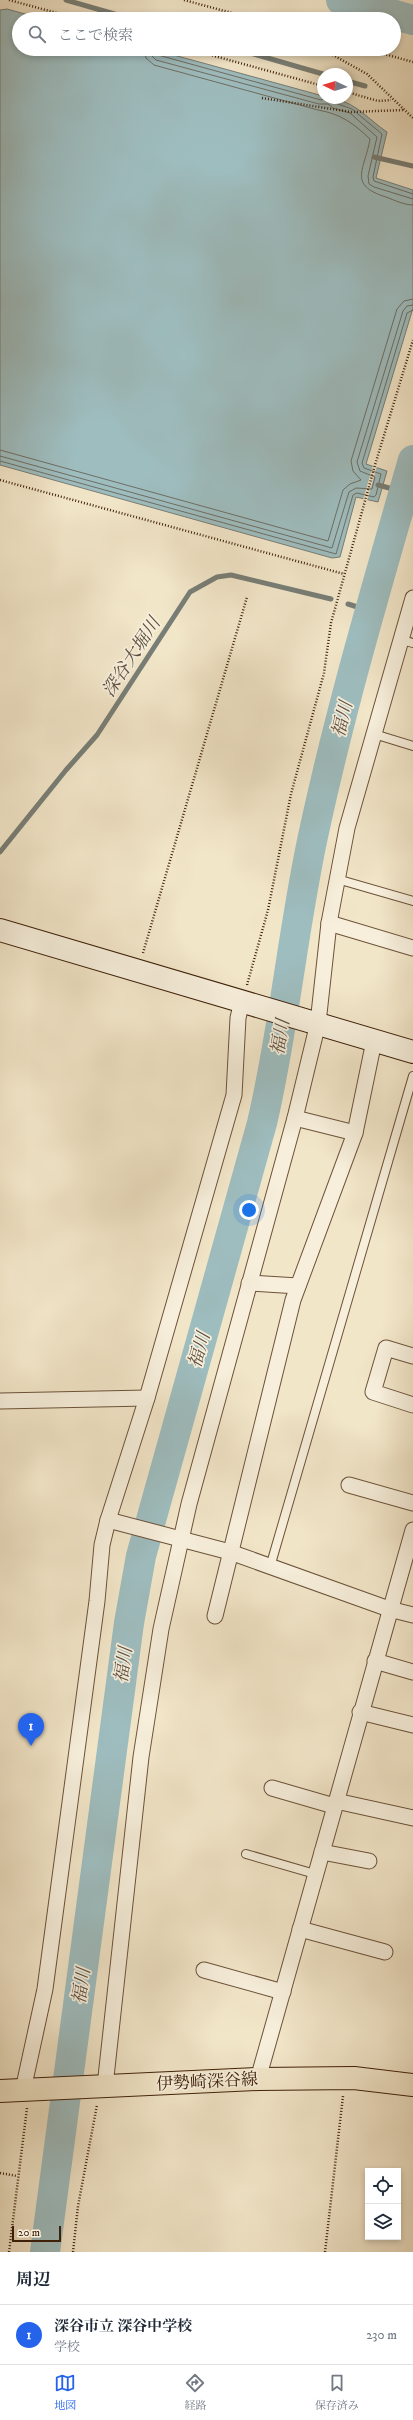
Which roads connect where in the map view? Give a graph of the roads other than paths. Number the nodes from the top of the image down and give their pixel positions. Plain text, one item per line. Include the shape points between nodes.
1 (413, 598) edge
2 (407, 641) edge
3 (374, 734) junction
4 (413, 746) edge
5 (337, 879) junction
6 (413, 901) edge
7 (329, 922) junction
8 (0, 930) edge
9 (413, 948) edge
10 (249, 1003) junction
11 (314, 1022) junction
12 (374, 1041) junction
13 (413, 1052) edge
14 (413, 1076) edge
15 (295, 1118) junction
16 (355, 1133) junction
17 (249, 1283) junction
18 (298, 1286) junction
19 (413, 1356) edge
20 (147, 1398) junction
21 (0, 1401) edge
22 (413, 1405) edge
23 (349, 1485) dead end
24 (413, 1503) edge
25 (113, 1522) junction
26 (413, 1530) edge
27 (178, 1538) junction
28 (230, 1552) junction
29 (270, 1567) junction
30 (389, 1609) junction
31 (413, 1615) edge
32 (215, 1616) dead end
33 (375, 1661) junction
34 (413, 1672) edge
35 (360, 1712) junction
36 (413, 1725) edge
37 (272, 1788) dead end
38 (335, 1804) junction
39 (413, 1818) edge
40 (322, 1852) junction
41 (246, 1854) dead end
42 (369, 1861) dead end
43 (315, 1874) junction
44 (300, 1929) junction
45 (385, 1952) dead end
46 (204, 1970) dead end
47 (283, 1992) junction
48 (258, 2079) junction
49 (413, 2085) edge
50 (99, 2087) junction
51 (29, 2090) junction
52 (0, 2091) edge

1 - 2 street
2 - 3 street
3 - 4 lane
3 - 5 street via 347,828
5 - 6 lane
5 - 7 street
7 - 9 street
7 - 11 street
8 - 10 street
10 - 11 street
10 - 20 street via 238,1018 234,1095
11 - 12 street
11 - 15 street
12 - 13 street
12 - 16 street
14 - 29 lane
15 - 16 street
15 - 17 street
16 - 18 street
17 - 18 street
17 - 27 street
18 - 28 street
19 - 22 street via 386,1348 373,1392
20 - 21 street
20 - 25 street
23 - 24 street
25 - 27 street
25 - 51 street via 102,1545 97,1601
26 - 30 street
27 - 28 street
27 - 50 street via 141,1757
28 - 29 street
28 - 32 street
29 - 30 street
30 - 31 street
30 - 33 street
33 - 34 street
33 - 35 street
35 - 36 street
35 - 38 street
37 - 38 street
38 - 39 street
38 - 40 street
40 - 42 street
40 - 43 street
41 - 43 lane
43 - 44 street
44 - 45 street
44 - 47 street
46 - 47 street
47 - 48 street
48 - 49 main road, 伊勢崎深谷線 via 345,2078
48 - 50 main road, 伊勢崎深谷線
50 - 51 main road, 伊勢崎深谷線
51 - 52 main road, 伊勢崎深谷線

